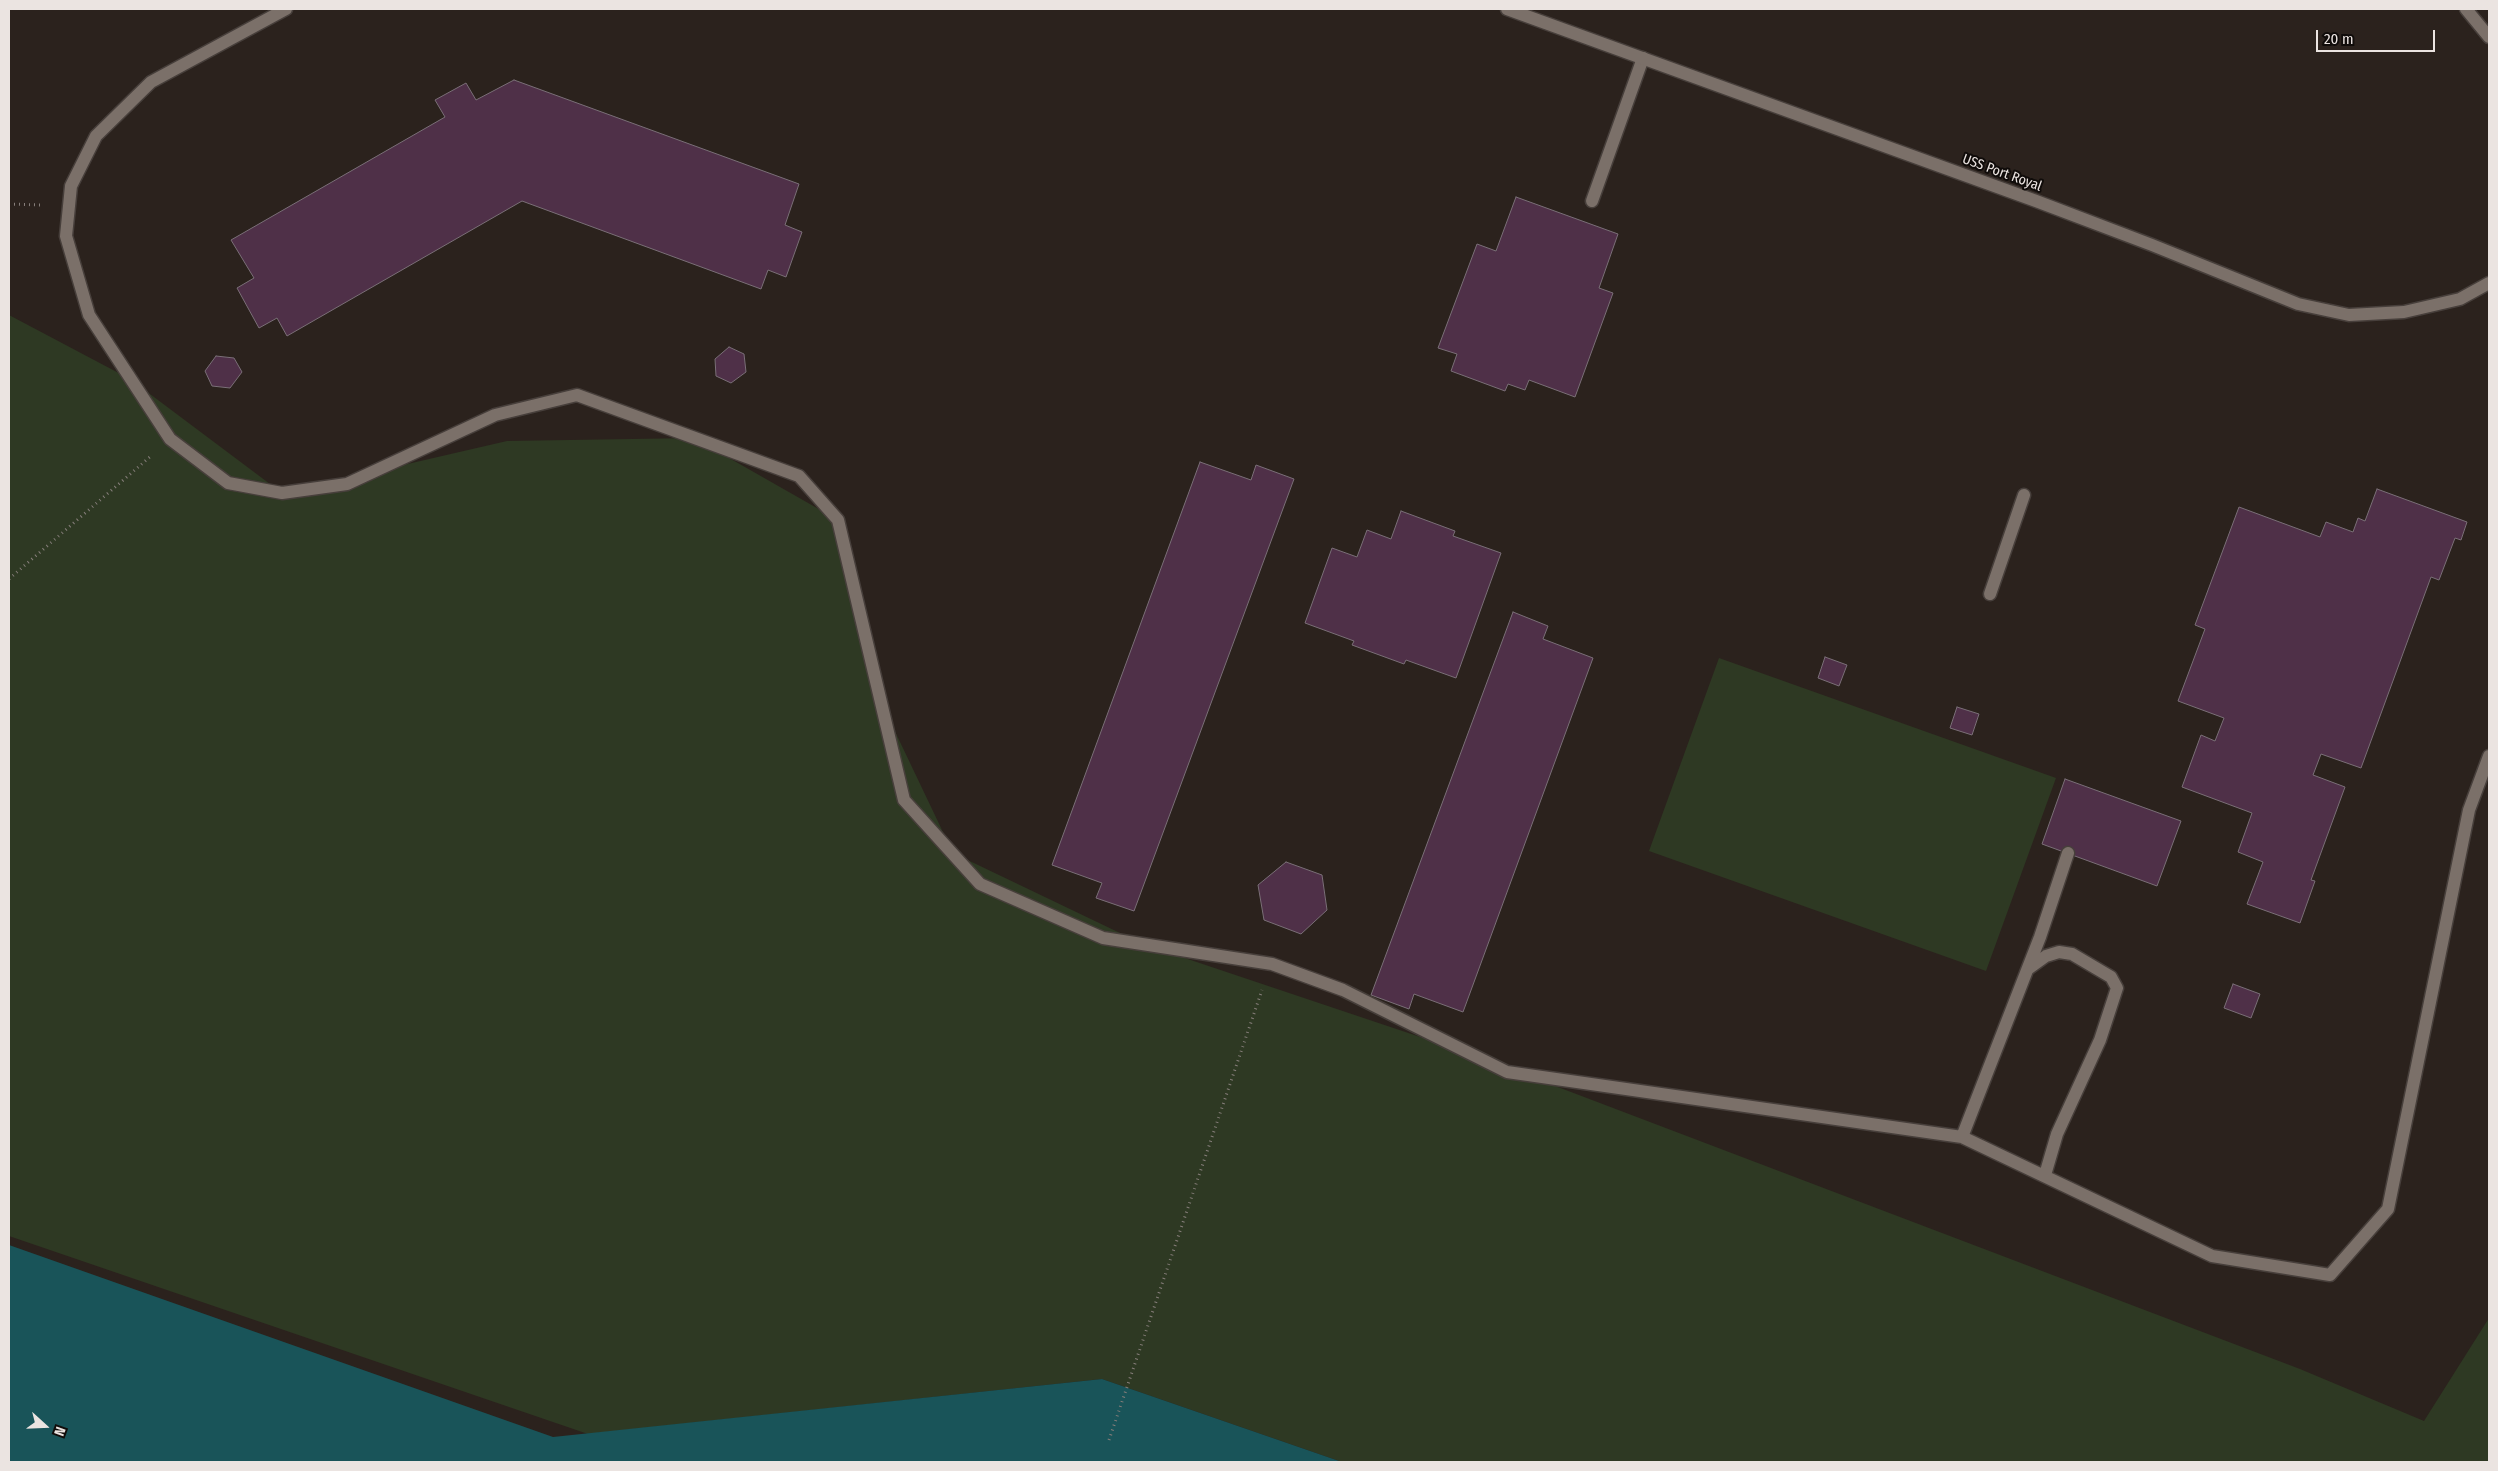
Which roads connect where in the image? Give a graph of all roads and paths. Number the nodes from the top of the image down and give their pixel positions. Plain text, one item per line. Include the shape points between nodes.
1 (286, 9) edge
2 (1507, 9) edge
3 (2466, 9) edge
4 (2489, 37) edge
5 (1643, 58) junction
6 (1592, 201) dead end
7 (9, 204) edge
8 (69, 205) junction
9 (2489, 283) edge
10 (170, 439) junction
11 (2024, 496) dead end
12 (9, 579) edge
13 (1990, 594) dead end
14 (2489, 756) edge
15 (2068, 853) dead end
16 (1272, 964) junction
17 (2028, 969) junction
18 (1962, 1137) junction
19 (2045, 1174) junction
20 (1109, 1440) dead end

1 - 8 street via 151,82 96,136 71,186
2 - 5 street, USS Port Royal
3 - 4 street
5 - 6 street
5 - 9 street, USS Port Royal via 2152,245 2298,304 2349,315 2404,312 2460,299
7 - 8 path
8 - 10 street via 66,236 89,315
10 - 12 path
10 - 16 street via 228,483 282,493 347,484 495,415 577,396 799,476 838,520 904,800 980,884 1103,938
11 - 13 street
14 - 19 street via 2469,810 2388,1209 2330,1275 2212,1256
15 - 17 street
16 - 18 street via 1343,990 1507,1072
16 - 20 path
17 - 18 street
17 - 19 street via 2046,956 2059,952 2072,954 2111,977 2117,988 2100,1040 2057,1134
18 - 19 street

